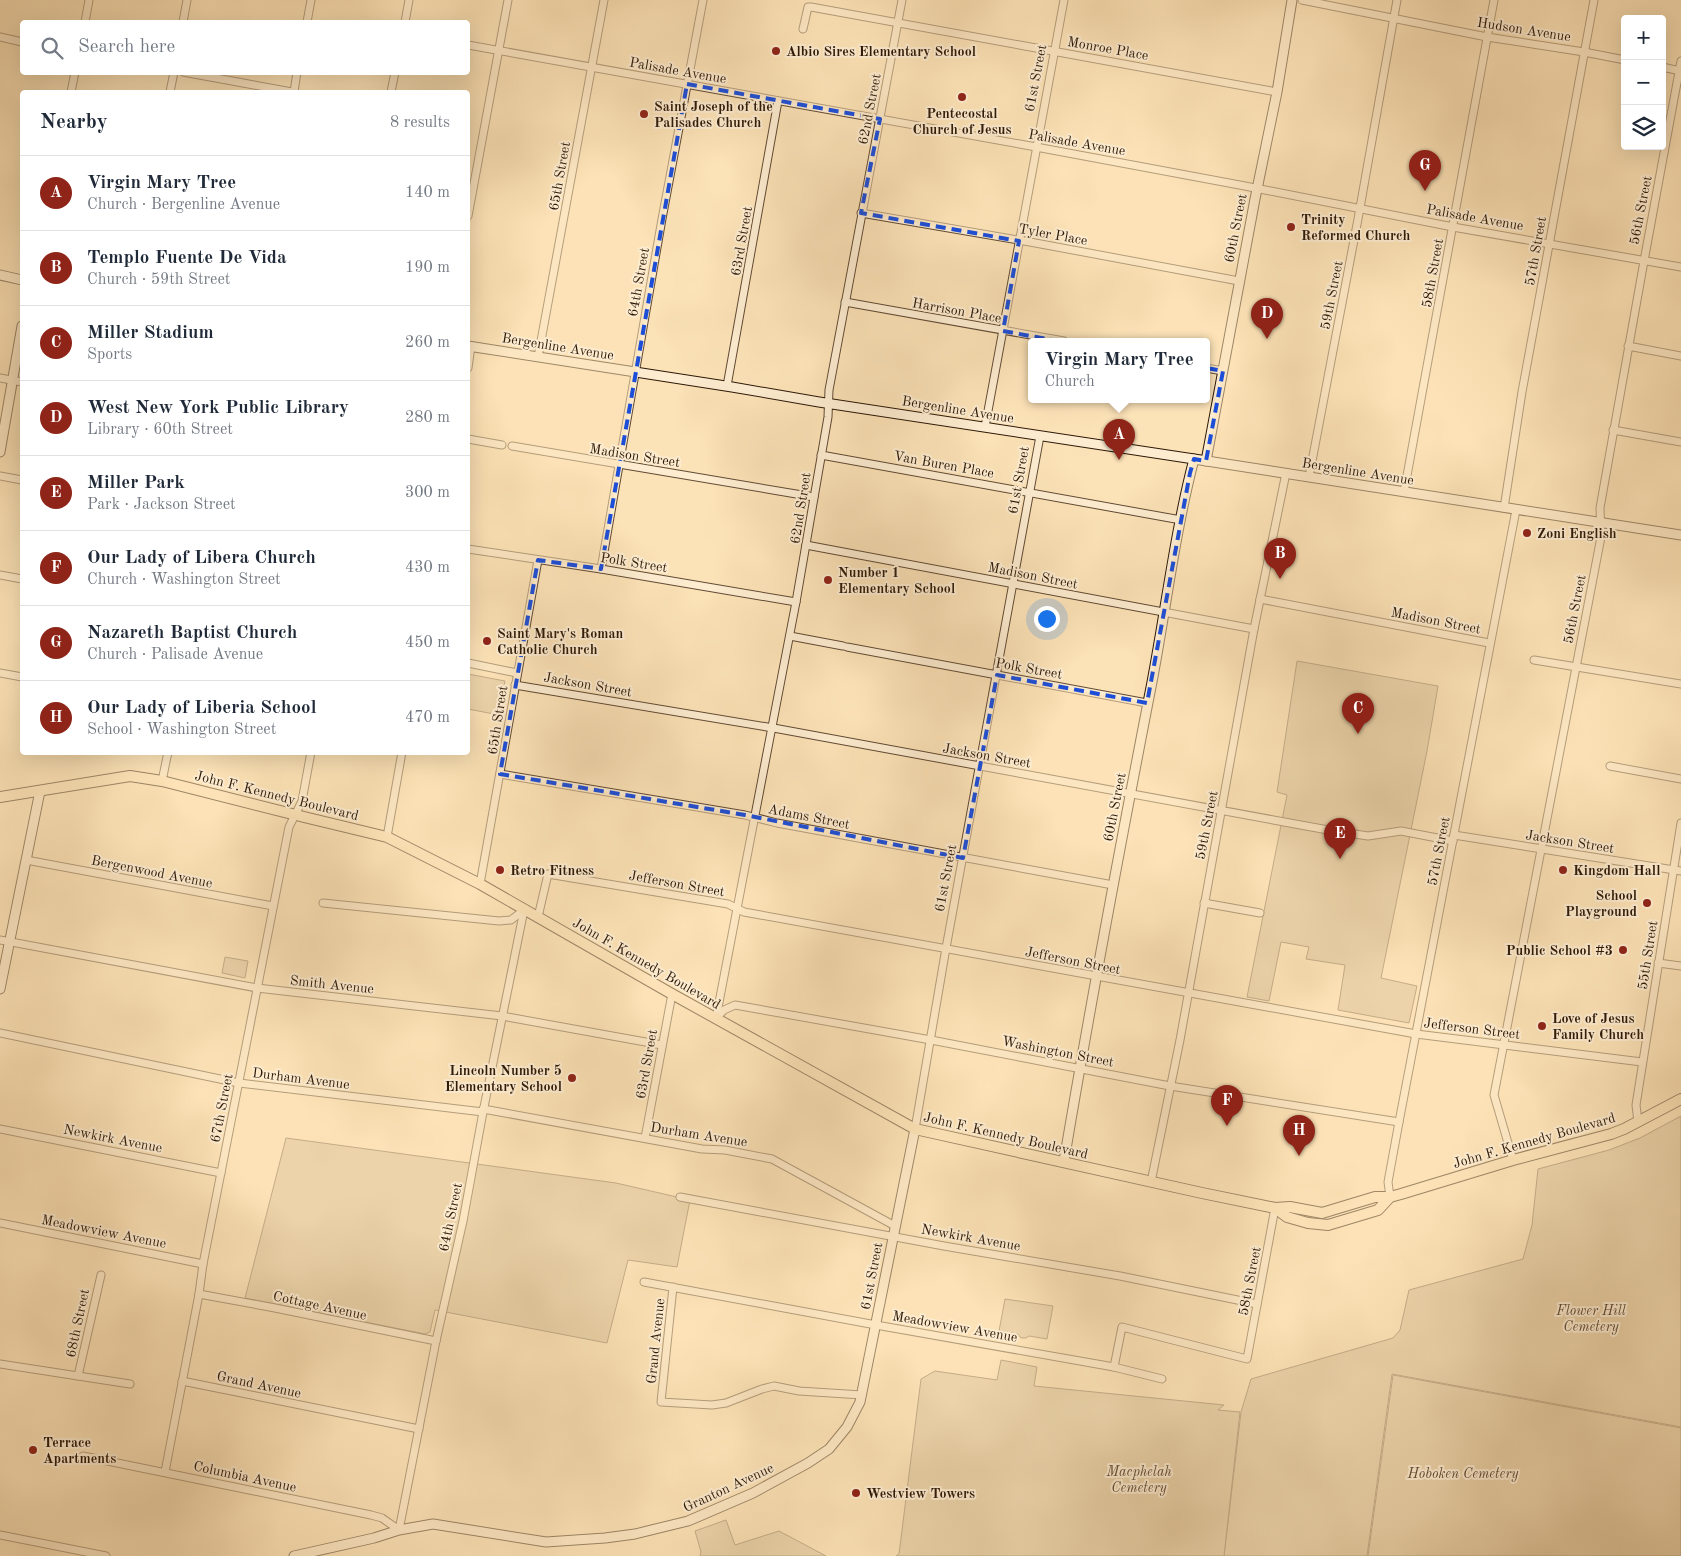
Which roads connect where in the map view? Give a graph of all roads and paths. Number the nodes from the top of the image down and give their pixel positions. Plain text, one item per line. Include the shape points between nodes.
1 (89, 0) edge
2 (187, 0) edge
3 (311, 0) edge
4 (409, 0) edge
5 (508, 0) edge
6 (604, 0) edge
7 (703, 0) edge
8 (902, 0) edge
9 (1064, 0) edge
10 (1292, 0) edge
11 (1302, 0) edge
12 (1397, 0) edge
13 (1494, 0) edge
14 (1594, 0) edge
15 (1394, 18) junction
16 (85, 20) edge
17 (183, 20) edge
18 (307, 20) edge
19 (404, 20) edge
20 (898, 23) junction
21 (804, 29) dead end
22 (0, 37) edge
23 (1487, 37) junction
24 (20, 42) edge
25 (470, 45) edge
26 (498, 50) junction
27 (1054, 51) junction
28 (1584, 52) junction
29 (1621, 59) edge
30 (1681, 61) edge
31 (592, 67) junction
32 (1666, 69) edge
33 (1680, 71) edge
34 (75, 75) edge
35 (173, 75) edge
36 (200, 75) edge
37 (296, 75) edge
38 (394, 75) edge
39 (687, 84) junction
40 (72, 90) edge
41 (170, 90) edge
42 (282, 90) edge
43 (293, 90) edge
44 (391, 90) edge
45 (1277, 92) junction
46 (778, 101) junction
47 (880, 119) junction
48 (1036, 147) junction
49 (1257, 188) junction
50 (470, 205) edge
51 (1360, 208) junction
52 (862, 213) junction
53 (1453, 226) junction
54 (1019, 241) junction
55 (1549, 244) junction
56 (1644, 260) junction
57 (1681, 267) edge
58 (0, 275) edge
59 (20, 280) edge
60 (1239, 281) junction
61 (845, 302) junction
62 (1003, 331) junction
63 (20, 337) edge
64 (1046, 338) edge
65 (470, 346) edge
66 (1628, 346) junction
67 (1681, 356) edge
68 (538, 357) junction
69 (1210, 369) edge
70 (1223, 371) junction
71 (635, 373) junction
72 (0, 378) edge
73 (12, 380) junction
74 (20, 382) edge
75 (727, 386) junction
76 (828, 404) junction
77 (985, 427) junction
78 (1613, 430) junction
79 (1040, 436) junction
80 (470, 439) edge
81 (1681, 442) edge
82 (502, 445) dead end
83 (512, 446) dead end
84 (0, 452) edge
85 (821, 455) junction
86 (1194, 459) junction
87 (1206, 461) junction
88 (618, 465) junction
89 (1286, 474) junction
90 (0, 476) edge
91 (1310, 477) junction
92 (20, 480) edge
93 (1030, 492) junction
94 (1404, 492) junction
95 (814, 497) junction
96 (1504, 508) junction
97 (1516, 510) junction
98 (1181, 520) junction
99 (1600, 523) junction
100 (1681, 535) edge
101 (806, 545) junction
102 (470, 549) edge
103 (538, 560) junction
104 (601, 569) junction
105 (0, 575) edge
106 (20, 579) edge
107 (1014, 584) junction
108 (1260, 599) junction
109 (796, 602) junction
110 (1165, 612) junction
111 (1254, 629) junction
112 (790, 636) junction
113 (1490, 643) junction
114 (1534, 660) dead end
115 (470, 663) edge
116 (1576, 667) junction
117 (0, 673) edge
118 (517, 673) junction
119 (997, 675) junction
120 (20, 677) edge
121 (1681, 684) edge
122 (515, 685) junction
123 (1148, 703) junction
124 (772, 728) junction
125 (167, 755) edge
126 (310, 755) edge
127 (401, 755) edge
128 (980, 766) junction
129 (1610, 766) dead end
130 (500, 774) junction
131 (1681, 779) edge
132 (162, 781) junction
133 (40, 791) junction
134 (1131, 794) junction
135 (0, 797) edge
136 (1221, 811) junction
137 (294, 815) junction
138 (754, 818) junction
139 (1681, 822) edge
140 (387, 836) junction
141 (1454, 838) junction
142 (1542, 849) junction
143 (963, 858) junction
144 (26, 860) junction
145 (1677, 871) edge
146 (480, 884) junction
147 (1113, 885) junction
148 (323, 903) dead end
149 (1204, 903) junction
150 (273, 906) junction
151 (737, 908) junction
152 (524, 910) junction
153 (1260, 913) dead end
154 (538, 917) junction
155 (4, 941) edge
156 (946, 948) junction
157 (1658, 963) junction
158 (1681, 966) edge
159 (1096, 977) junction
160 (257, 988) junction
161 (0, 990) edge
162 (1188, 993) junction
163 (672, 994) junction
164 (502, 1016) junction
165 (716, 1018) junction
166 (0, 1033) edge
167 (1416, 1034) junction
168 (931, 1040) junction
169 (662, 1045) junction
170 (1504, 1045) junction
171 (1642, 1062) junction
172 (1080, 1068) junction
173 (239, 1083) junction
174 (1170, 1086) junction
175 (1681, 1099) edge
176 (483, 1111) junction
177 (1399, 1122) junction
178 (1638, 1122) junction
179 (0, 1129) edge
180 (915, 1129) junction
181 (646, 1138) junction
182 (1513, 1160) junction
183 (1064, 1161) junction
184 (221, 1173) junction
185 (1151, 1182) junction
186 (680, 1197) dead end
187 (1390, 1197) junction
188 (1276, 1208) junction
189 (0, 1223) edge
190 (895, 1226) junction
191 (894, 1236) junction
192 (202, 1264) junction
193 (101, 1275) dead end
194 (644, 1282) dead end
195 (673, 1287) junction
196 (200, 1294) junction
197 (1258, 1304) junction
198 (876, 1325) junction
199 (436, 1341) junction
200 (0, 1364) edge
201 (1114, 1367) junction
202 (78, 1376) junction
203 (1162, 1378) dead end
204 (182, 1381) junction
205 (130, 1384) dead end
206 (862, 1396) junction
207 (419, 1429) junction
208 (83, 1456) dead end
209 (165, 1472) junction
210 (399, 1530) junction
211 (0, 1535) edge
212 (106, 1556) edge
213 (294, 1556) edge

1 - 16 street
2 - 17 street
3 - 18 street
4 - 19 street
5 - 26 street
6 - 31 street, 65th Street
7 - 39 street, 64th Street
8 - 20 street, 62nd Street
9 - 27 street, 61st Street
10 - 45 street, 60th Street
11 - 15 street, Hudson Avenue
12 - 15 street, 59th Street
13 - 23 street, 58th Street
14 - 28 street, 57th Street
15 - 23 street, Hudson Avenue
15 - 51 street, 59th Street
20 - 21 street, Monroe Place via 808,8
20 - 27 street, Monroe Place
20 - 47 street, 62nd Street
22 - 24 street
23 - 28 street, Hudson Avenue
23 - 53 street, 58th Street
25 - 26 street, Palisade Avenue
26 - 31 street, Palisade Avenue
26 - 50 street
27 - 45 street, Monroe Place
27 - 48 street, 61st Street
28 - 29 street, Hudson Avenue
28 - 55 street, 57th Street
30 - 33 street, 56th Street
31 - 39 street, Palisade Avenue
31 - 68 street, 65th Street
32 - 33 street
33 - 56 street, 56th Street
34 - 40 street
35 - 41 street
36 - 42 street
37 - 43 street
38 - 44 street
39 - 46 street, Palisade Avenue
39 - 71 street, 64th Street
45 - 49 street, 60th Street
46 - 47 street, Palisade Avenue
46 - 75 street, 63rd Street
47 - 48 street, Palisade Avenue
47 - 52 street, 62nd Street
48 - 49 street, Palisade Avenue
48 - 54 street, 61st Street
49 - 51 street, Palisade Avenue
49 - 60 street, 60th Street
51 - 53 street, Palisade Avenue
51 - 91 street, 59th Street
52 - 54 street, Tyler Place
52 - 61 street, 62nd Street
53 - 55 street, Palisade Avenue
53 - 94 street, 58th Street
54 - 60 street, Tyler Place
54 - 62 street, 61st Street
55 - 56 street, Palisade Avenue
55 - 96 street, 57th Street
56 - 57 street, Palisade Avenue
56 - 66 street, 56th Street
58 - 59 street
60 - 70 street, 60th Street
61 - 62 street, Harrison Place
61 - 76 street, 62nd Street
62 - 64 street, Harrison Place
62 - 77 street, 61st Street
63 - 73 street
65 - 68 street, Bergenline Avenue
66 - 67 street
66 - 78 street, 56th Street
68 - 71 street, Bergenline Avenue
69 - 70 street
70 - 87 street, 60th Street
71 - 75 street, Bergenline Avenue
71 - 88 street, 64th Street
72 - 73 street
73 - 74 street
73 - 84 street
75 - 76 street, Bergenline Avenue
76 - 77 street, Bergenline Avenue
76 - 85 street, 62nd Street
77 - 79 street, Bergenline Avenue
78 - 81 street
78 - 99 street, 56th Street
79 - 86 street, Bergenline Avenue
79 - 93 street, 61st Street
80 - 82 street
83 - 88 street, Madison Street
85 - 93 street, Van Buren Place
85 - 95 street, 62nd Street
86 - 87 street, Bergenline Avenue
86 - 98 street, 60th Street
87 - 89 street, Bergenline Avenue
88 - 95 street, Madison Street
88 - 104 street, 64th Street
89 - 91 street, Bergenline Avenue
89 - 108 street, 59th Street
90 - 92 street
91 - 94 street, Bergenline Avenue
93 - 98 street, Van Buren Place
93 - 107 street, 61st Street
94 - 96 street, Bergenline Avenue
95 - 101 street, 62nd Street
96 - 97 street, Bergenline Avenue
97 - 99 street, Bergenline Avenue
97 - 113 street, 57th Street
98 - 110 street, 60th Street
99 - 100 street, Bergenline Avenue
99 - 116 street, 56th Street via 1601,537
101 - 107 street, Madison Street
101 - 109 street, 62nd Street
102 - 103 street, Polk Street
103 - 104 street, Polk Street
103 - 118 street, 65th Street
104 - 109 street, Polk Street
105 - 106 street
107 - 110 street, Madison Street
107 - 119 street, 61st Street
108 - 111 street, 59th Street
108 - 113 street, Madison Street
109 - 112 street, 62nd Street
110 - 111 street, Madison Street
110 - 123 street, 60th Street
111 - 136 street, 59th Street
112 - 119 street, Polk Street
112 - 124 street, 62nd Street
113 - 141 street, 57th Street
114 - 116 street
115 - 118 street
116 - 121 street
116 - 142 street, 56th Street
117 - 120 street
118 - 122 street, 65th Street
119 - 123 street, Polk Street
119 - 128 street, 61st Street
122 - 124 street, Jackson Street
122 - 130 street, 65th Street
123 - 134 street, 60th Street
124 - 128 street, Jackson Street
124 - 138 street, 62nd Street
125 - 132 street
126 - 137 street, 67th Street via 302,801
127 - 140 street
128 - 134 street, Jackson Street
128 - 143 street, 61st Street
129 - 131 street
130 - 138 street, Adams Street
130 - 146 street, 65th Street
132 - 133 main road, John F. Kennedy Boulevard via 130,776
132 - 137 main road, John F. Kennedy Boulevard
133 - 135 main road, John F. Kennedy Boulevard
133 - 144 street
134 - 136 street, Jackson Street
134 - 147 street, 60th Street
136 - 141 street, Jackson Street via 1368,836 1401,831
136 - 149 street, 59th Street
137 - 140 main road, John F. Kennedy Boulevard
137 - 150 street, 67th Street
138 - 143 street, Adams Street
138 - 151 street, 62nd Street
139 - 145 street, 55th Street
140 - 146 main road, John F. Kennedy Boulevard
141 - 142 street, Jackson Street
141 - 167 street, 57th Street
142 - 145 street, Jackson Street
142 - 170 street, 56th Street
143 - 147 street, Adams Street
143 - 156 street, 61st Street
144 - 150 street, Bergenwood Avenue
144 - 155 street
145 - 157 street, 55th Street
146 - 152 main road, John F. Kennedy Boulevard
147 - 159 street, 60th Street
148 - 152 street via 499,921 511,920
149 - 153 street
149 - 162 street, 59th Street
150 - 160 street, 67th Street
151 - 154 street, Jefferson Street via 548,874
151 - 156 street, Jefferson Street via 744,912
151 - 165 street, 62nd Street
152 - 154 main road, John F. Kennedy Boulevard
152 - 164 street, 64th Street
154 - 163 main road, John F. Kennedy Boulevard
155 - 160 street, Smith Avenue
155 - 161 street
156 - 159 street, Jefferson Street
156 - 168 street, 61st Street
157 - 158 street
157 - 171 street, 55th Street
159 - 162 street, Jefferson Street
159 - 172 street, 60th Street
160 - 164 street, Smith Avenue
160 - 173 street, 67th Street
162 - 167 street, Jefferson Street
162 - 174 street, 59th Street
163 - 165 main road, John F. Kennedy Boulevard
163 - 169 street, 63rd Street
164 - 169 street, Smith Avenue
164 - 176 street, 64th Street
165 - 168 street, Washington Street via 735,1005
165 - 180 main road, John F. Kennedy Boulevard
166 - 173 street, Durham Avenue
167 - 170 street, Jefferson Street
167 - 177 street, 57th Street
168 - 172 street, Washington Street
168 - 180 street, 61st Street
169 - 181 street, 63rd Street
170 - 171 street, Jefferson Street
170 - 182 street, 56th Street via 1494,1095
171 - 178 street, 55th Street via 1636,1105
172 - 174 street, Washington Street
172 - 183 street, 60th Street
173 - 176 street, Durham Avenue
173 - 184 street, 67th Street
174 - 177 street, Washington Street
174 - 185 street, 59th Street
175 - 178 main road, John F. Kennedy Boulevard
176 - 181 street, Durham Avenue
176 - 199 street, 64th Street via 465,1212
177 - 187 street, 57th Street via 1388,1182
178 - 182 main road, John F. Kennedy Boulevard via 1612,1134
179 - 184 street, Newkirk Avenue
180 - 183 main road, John F. Kennedy Boulevard
180 - 190 street, 61st Street
181 - 190 street, Durham Avenue via 772,1159
182 - 187 main road, John F. Kennedy Boulevard
183 - 185 main road, John F. Kennedy Boulevard
184 - 192 street, 67th Street
185 - 188 main road, John F. Kennedy Boulevard
186 - 191 street, Newkirk Avenue
187 - 188 main road, John F. Kennedy Boulevard via 1375,1197 1322,1213 1290,1207
188 - 197 street, 58th Street
189 - 192 street, Meadowview Avenue
190 - 191 street, 61st Street
191 - 197 street, Newkirk Avenue
191 - 198 street, 61st Street
192 - 196 street, 67th Street
193 - 202 street, 68th Street
194 - 195 street, Meadowview Avenue
195 - 198 street, Meadowview Avenue
195 - 206 street, Grand Avenue via 661,1402 712,1405 774,1386
196 - 199 street, Cottage Avenue
196 - 204 street, 67th Street
197 - 201 street, 58th Street via 1247,1359 1122,1328
198 - 201 street, Meadowview Avenue
198 - 206 street, Granton Avenue
199 - 207 street, 64th Street
200 - 202 street
201 - 203 street, Meadowview Avenue
202 - 205 street
204 - 207 street, Grand Avenue
204 - 209 street, 67th Street
206 - 210 street, Granton Avenue via 851,1420 829,1449 753,1493 688,1521 635,1534 546,1542 434,1524
207 - 210 street, 64th Street
208 - 209 street, Columbia Avenue
209 - 210 street, Columbia Avenue via 371,1515 382,1518
210 - 213 street, Granton Avenue
211 - 212 street

